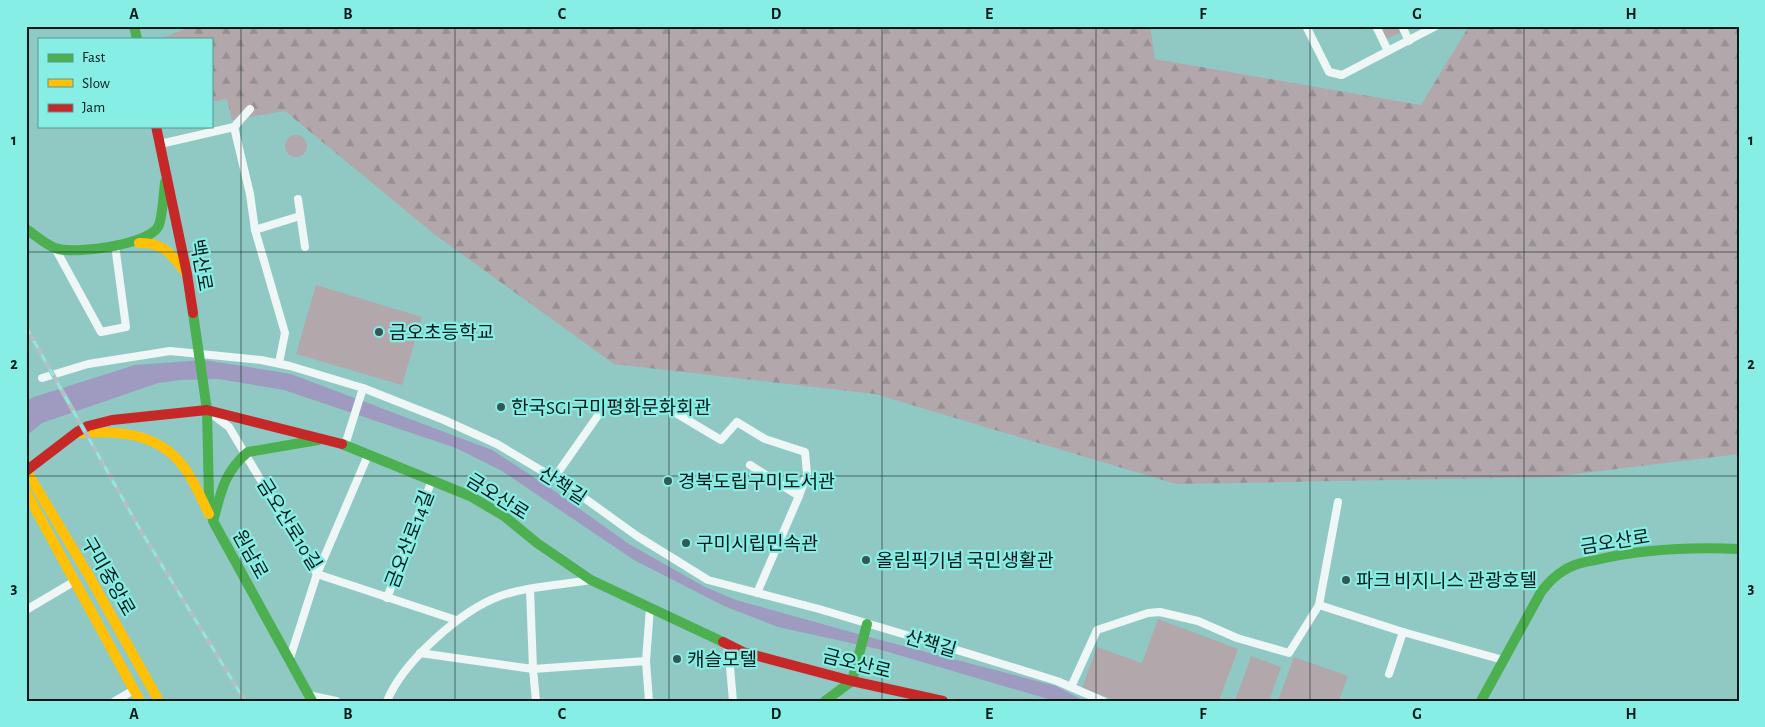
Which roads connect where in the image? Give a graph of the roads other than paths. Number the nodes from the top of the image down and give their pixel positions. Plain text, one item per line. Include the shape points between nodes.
1 (1306, 26) edge
2 (1376, 26) edge
3 (1402, 26) edge
4 (1436, 26) edge
5 (1409, 41) junction
6 (1388, 51) junction
7 (250, 109) dead end
8 (234, 127) junction
9 (156, 128) edge
10 (160, 144) junction
11 (166, 171) junction
12 (298, 199) dead end
13 (300, 216) junction
14 (26, 230) edge
15 (255, 230) junction
16 (115, 245) junction
17 (305, 247) dead end
18 (55, 248) junction
19 (187, 274) junction
20 (198, 354) junction
21 (279, 363) junction
22 (42, 378) dead end
23 (363, 388) junction
24 (649, 408) dead end
25 (207, 410) junction
26 (599, 414) dead end
27 (74, 434) junction
28 (323, 439) junction
29 (345, 445) junction
30 (246, 454) junction
31 (368, 455) junction
32 (750, 465) dead end
33 (26, 471) edge
34 (554, 478) junction
35 (432, 480) junction
36 (26, 492) edge
37 (799, 496) junction
38 (1338, 502) dead end
39 (213, 521) junction
40 (1739, 549) edge
41 (318, 574) junction
42 (591, 580) junction
43 (75, 581) junction
44 (530, 589) junction
45 (757, 593) junction
46 (387, 598) junction
47 (1319, 605) junction
48 (650, 608) junction
49 (26, 610) edge
50 (456, 620) junction
51 (867, 624) junction
52 (1403, 632) junction
53 (728, 645) junction
54 (420, 653) junction
55 (1503, 660) junction
56 (290, 661) junction
57 (646, 661) junction
58 (533, 669) junction
59 (1389, 674) dead end
60 (852, 681) junction
61 (1071, 687) junction
62 (134, 690) junction
63 (911, 697) edge
64 (310, 698) edge
65 (114, 701) edge
66 (140, 701) edge
67 (159, 701) edge
68 (336, 701) edge
69 (386, 701) edge
70 (536, 701) edge
71 (649, 701) edge
72 (733, 701) edge
73 (824, 701) edge
74 (943, 701) edge
75 (1103, 701) edge
76 (1481, 701) edge

1 - 6 street via 1329,72 1342,75
2 - 6 street
3 - 5 street
4 - 5 street
5 - 6 street
7 - 8 street
8 - 10 street
8 - 15 street
9 - 10 street, 백산로
10 - 11 street, 백산로
11 - 16 street via 157,230 144,238
11 - 19 street, 백산로
12 - 13 street
13 - 15 street
13 - 17 street
14 - 18 street
15 - 21 street via 285,333
16 - 18 street via 77,251
16 - 18 street via 126,327 101,332
16 - 19 street via 156,243
19 - 20 street, 백산로
20 - 21 street, 산책길
20 - 22 street, 산책길 via 170,352 88,364
20 - 25 street, 백산로
21 - 23 street, 산책길
23 - 29 street
23 - 34 street, 산책길 via 497,444
24 - 37 street via 669,408 721,440 737,422 765,439 805,452 808,474
25 - 27 street, 금오산로 via 112,420 88,426
25 - 28 street, 금오산로
25 - 30 street, 금오산로10길 via 229,427
25 - 39 street, 원남로
26 - 34 street
27 - 33 street, 금오산로
27 - 39 street via 130,433 162,445 182,465
28 - 29 street, 금오산로
28 - 30 street
29 - 31 street, 금오산로
30 - 39 street via 225,478
30 - 41 street, 금오산로10길
31 - 35 street, 금오산로
31 - 41 street
32 - 37 street
33 - 67 street, 구미중앙로
34 - 45 street, 산책길 via 637,536 708,580
35 - 42 street, 금오산로 via 484,503
35 - 46 street, 금오산로14길
36 - 43 street, 구미중앙로
37 - 45 street
38 - 47 street
39 - 56 street, 원남로
40 - 55 street, 금오산로 via 1622,554 1577,564 1550,580 1528,612
41 - 46 street, 금오산로10길
41 - 56 street
42 - 44 street
42 - 48 street, 금오산로
43 - 49 street
43 - 62 street, 구미중앙로
44 - 50 street via 499,597
44 - 58 street
45 - 51 street, 산책길
46 - 50 street, 금오산로10길
47 - 52 street
47 - 61 street via 1289,653 1237,638 1198,621 1160,612 1148,613 1097,630
48 - 53 street, 금오산로
48 - 57 street
50 - 54 street
51 - 60 street
51 - 61 street, 산책길
52 - 55 street
52 - 59 street
53 - 60 street, 금오산로 via 743,652
53 - 72 street
54 - 58 street
54 - 69 street
55 - 76 street, 금오산로
56 - 64 street, 원남로
57 - 58 street
57 - 71 street
58 - 70 street
60 - 63 street, 금오산로
60 - 73 street
61 - 75 street, 산책길
62 - 65 street
62 - 66 street, 구미중앙로
63 - 74 street, 금오산로
64 - 68 street

